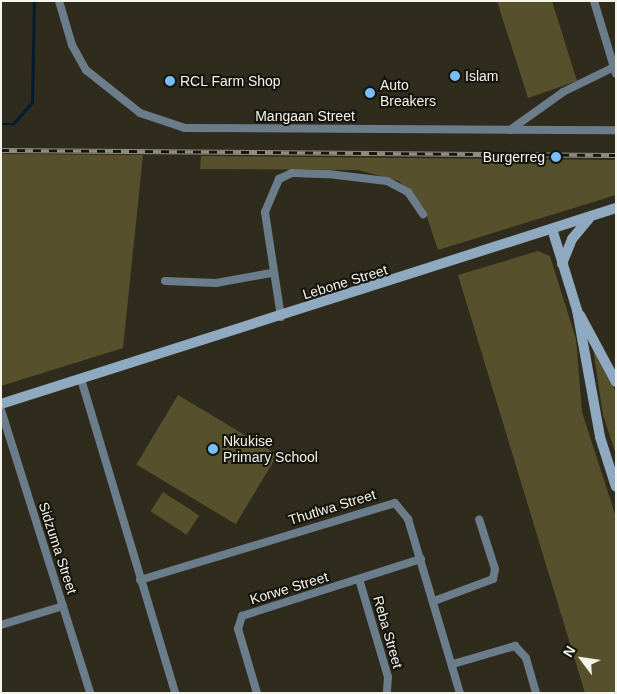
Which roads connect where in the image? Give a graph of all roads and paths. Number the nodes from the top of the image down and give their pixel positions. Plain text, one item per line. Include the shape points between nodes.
1 (59, 1) edge
2 (594, 1) edge
3 (615, 69) edge
4 (510, 130) junction
5 (616, 130) edge
6 (616, 208) edge
7 (423, 214) dead end
8 (590, 218) junction
9 (552, 232) junction
10 (562, 265) junction
11 (271, 273) junction
12 (165, 281) dead end
13 (577, 310) junction
14 (281, 317) junction
15 (82, 379) junction
16 (616, 382) edge
17 (1, 404) edge
18 (1, 410) edge
19 (616, 488) edge
20 (479, 520) dead end
21 (421, 559) junction
22 (140, 580) junction
23 (359, 580) junction
24 (434, 601) junction
25 (63, 606) junction
26 (1, 625) edge
27 (453, 664) junction
28 (90, 693) edge
29 (175, 693) edge
30 (257, 693) edge
31 (387, 693) edge
32 (460, 693) edge
33 (536, 693) edge

1 - 4 street, Mangaan Street via 72,45 86,70 118,100 162,122 184,128
2 - 3 street
3 - 4 street via 563,92
4 - 5 street, Mangaan Street
6 - 8 street, Lebone Street
7 - 11 street via 408,192 387,181 346,175 286,175 275,182 265,205
8 - 9 street, Lebone Street
8 - 10 street via 572,239
9 - 10 street
9 - 14 street, Lebone Street
10 - 13 street
11 - 12 street via 216,283
11 - 14 street
13 - 16 street
13 - 19 street via 600,437
14 - 15 street, Lebone Street
15 - 17 street, Lebone Street
15 - 22 street
18 - 25 street, Sidzuma Street
20 - 24 street via 495,569 493,579
21 - 22 street, Thutlwa Street via 404,511 390,502
21 - 23 street, Korwe Street
21 - 24 street, Thutlwa Street
22 - 29 street
23 - 30 street, Korwe Street via 242,616 238,629
23 - 31 street, Reba Street via 388,677
24 - 27 street, Thutlwa Street
25 - 26 street
25 - 28 street, Sidzuma Street
27 - 32 street, Thutlwa Street
27 - 33 street via 515,646 526,658

